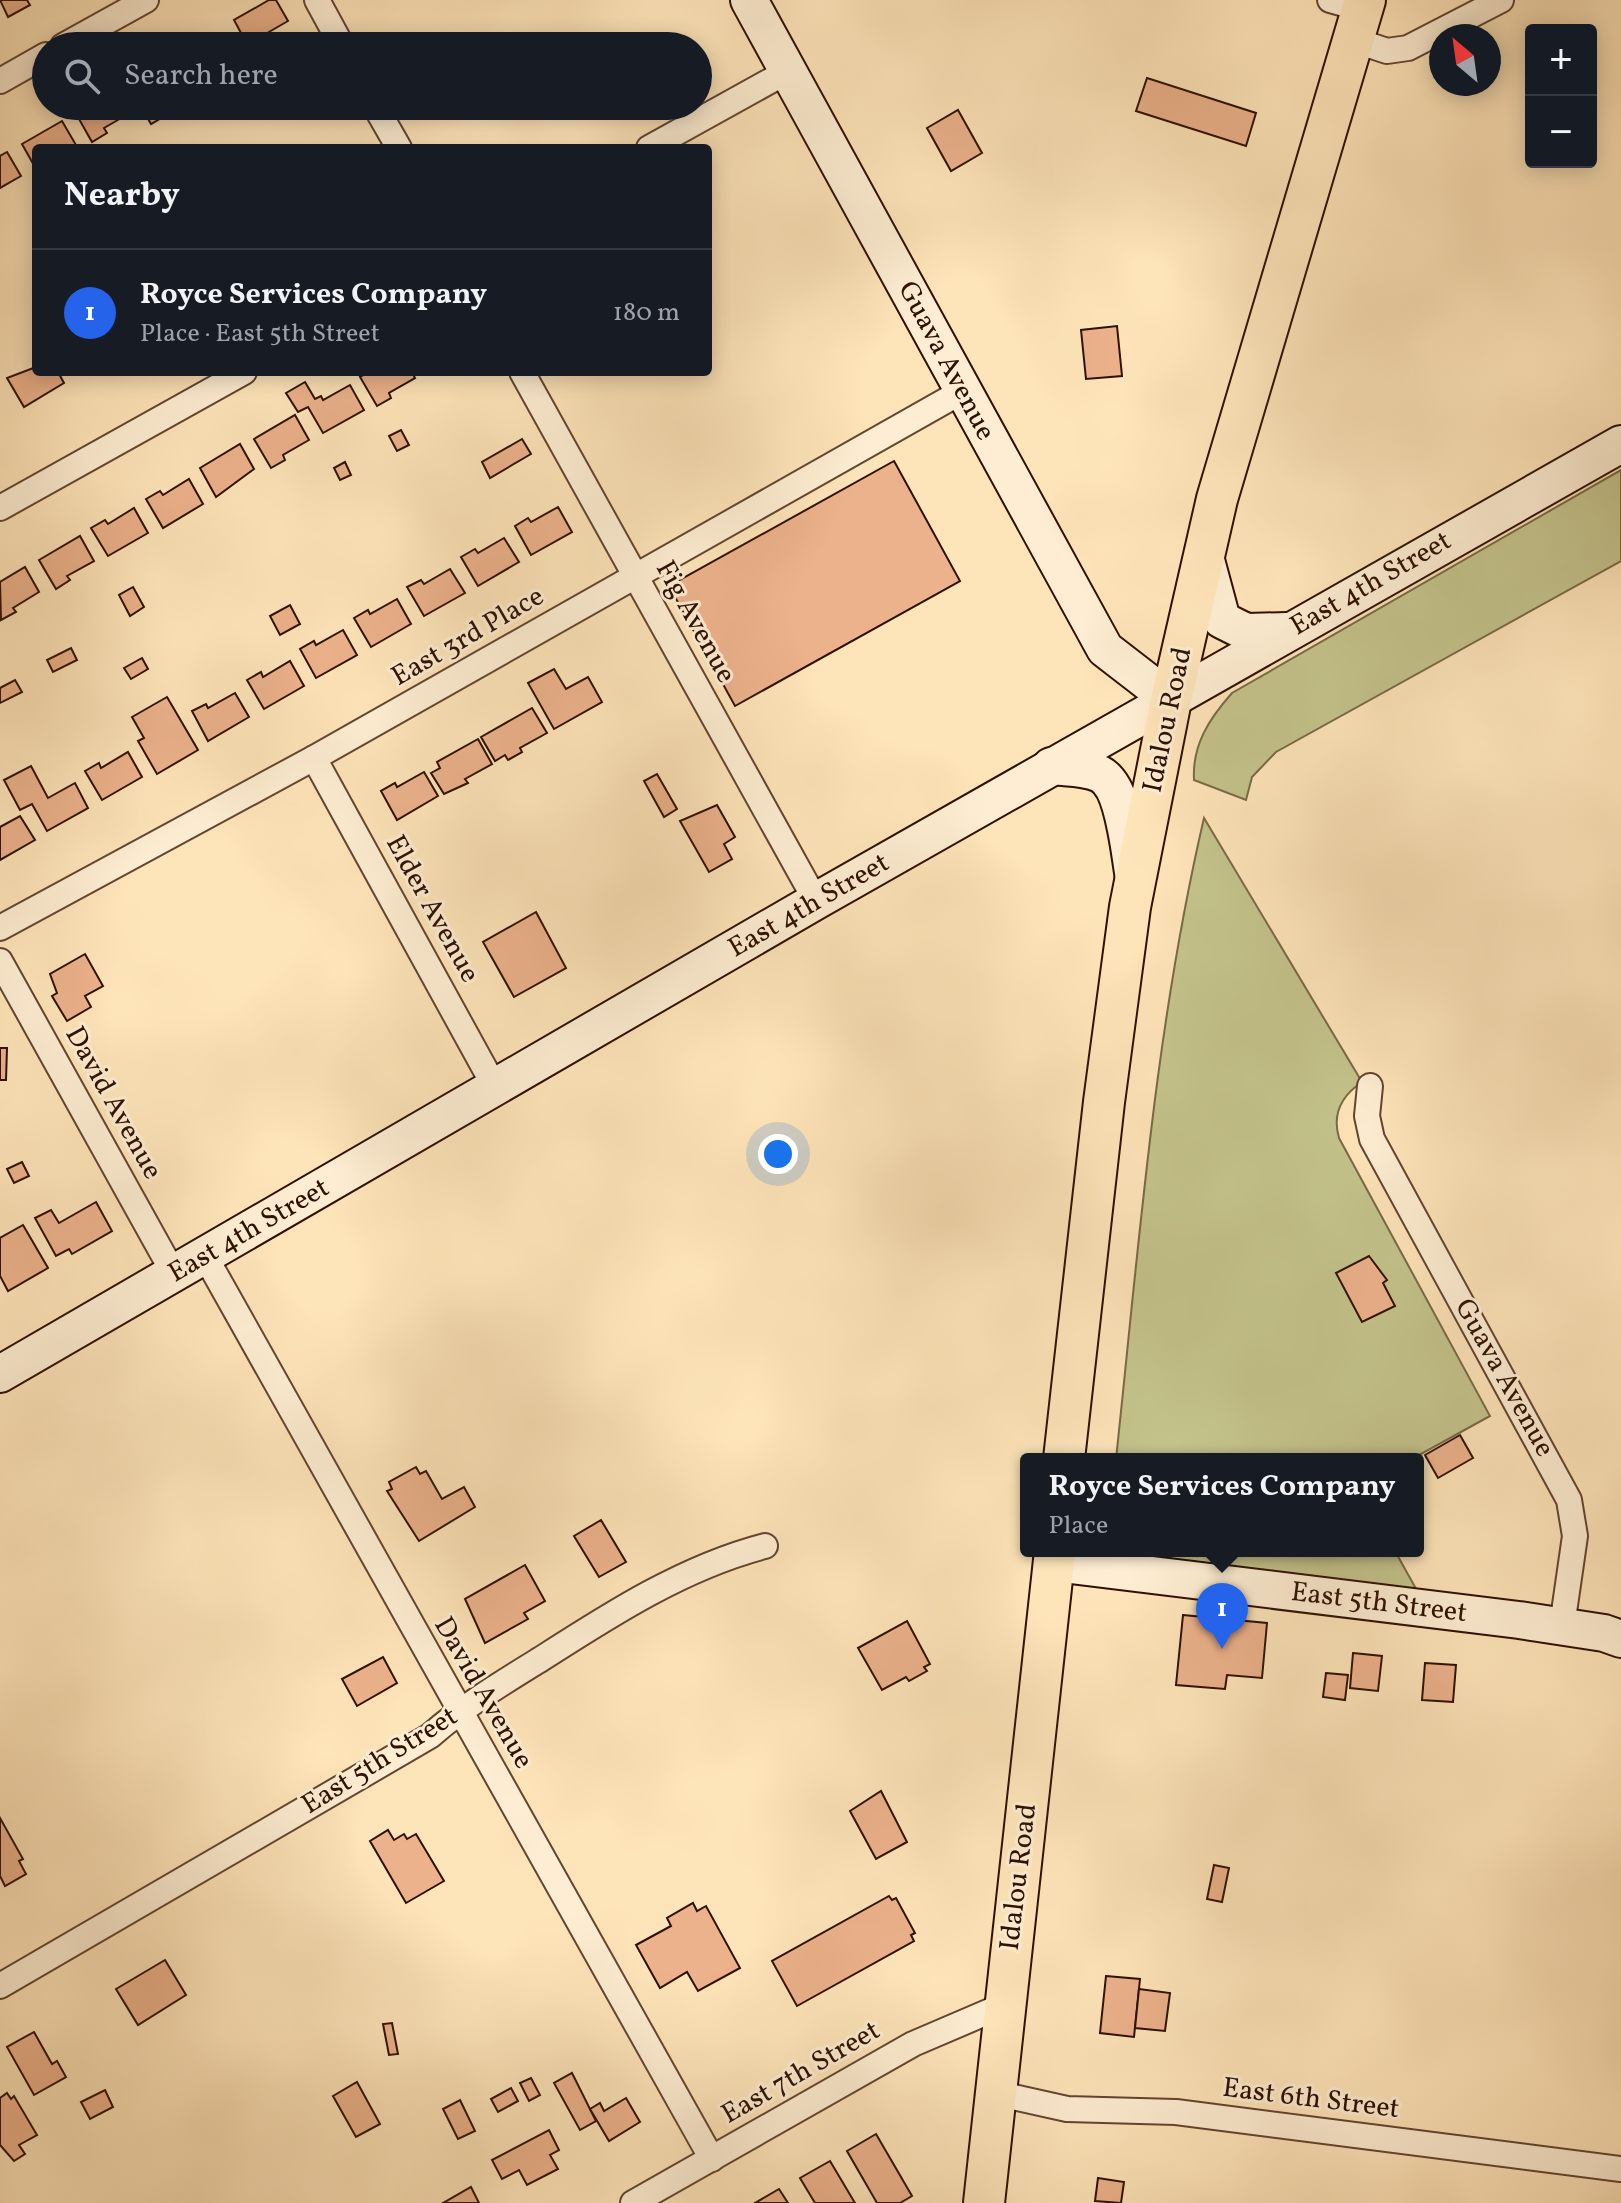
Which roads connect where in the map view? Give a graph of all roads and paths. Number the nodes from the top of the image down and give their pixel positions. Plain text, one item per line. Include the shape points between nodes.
1 (146, 0) edge
2 (317, 0) edge
3 (749, 0) edge
4 (1501, 0) edge
5 (1353, 12) edge
6 (88, 32) edge
7 (334, 32) edge
8 (32, 63) edge
9 (788, 71) junction
10 (0, 81) edge
11 (712, 113) edge
12 (383, 120) edge
13 (700, 120) edge
14 (397, 144) edge
15 (656, 144) edge
16 (237, 376) edge
17 (524, 376) edge
18 (961, 392) junction
19 (1621, 444) edge
20 (0, 508) edge
21 (1204, 553) junction
22 (635, 577) junction
23 (1289, 631) junction
24 (1171, 700) junction
25 (314, 758) junction
26 (1051, 766) junction
27 (1135, 881) junction
28 (816, 901) junction
29 (0, 928) edge
30 (0, 961) edge
31 (1370, 1086) dead end
32 (496, 1089) junction
33 (205, 1256) junction
34 (174, 1274) junction
35 (0, 1374) edge
36 (1065, 1453) edge
37 (765, 1546) dead end
38 (1054, 1557) edge
39 (1562, 1626) junction
40 (1621, 1639) edge
41 (458, 1711) junction
42 (0, 1986) edge
43 (1004, 2005) junction
44 (995, 2093) junction
45 (712, 2159) junction
46 (1621, 2169) edge
47 (633, 2203) edge
48 (984, 2203) edge

1 - 6 street
2 - 7 street
3 - 9 street, Guava Avenue
4 - 5 street via 1408,48 1387,51
5 - 21 main road, Idalou Road
8 - 10 street
9 - 11 street
9 - 18 street, Guava Avenue
12 - 14 street
13 - 15 street
16 - 20 street
17 - 22 street, Fig Avenue
18 - 22 street, East 3rd Place
18 - 24 street, Guava Avenue via 1105,649
19 - 23 street, East 4th Street
21 - 23 street via 1222,620 1246,632
21 - 24 main road, Idalou Road
22 - 25 street, East 3rd Place
22 - 28 street, Fig Avenue
23 - 24 street, East 4th Street
24 - 26 street, East 4th Street
24 - 27 main road, Idalou Road
25 - 29 street, East 3rd Place
25 - 32 street, Elder Avenue
26 - 27 street via 1101,774 1113,786
26 - 28 street, East 4th Street
27 - 36 main road, Idalou Road
28 - 32 street, East 4th Street
30 - 34 street, David Avenue
31 - 39 street, Guava Avenue via 1367,1116 1372,1139 1569,1500 1575,1536
32 - 33 street, East 4th Street
33 - 34 street, East 4th Street
33 - 41 street, David Avenue
34 - 35 street, East 4th Street
37 - 41 street, East 5th Street via 700,1567
38 - 39 street, East 5th Street
38 - 43 main road, Idalou Road
39 - 40 street
41 - 42 street, East 5th Street via 430,1736
41 - 45 street, David Avenue
43 - 44 main road, Idalou Road
43 - 45 street, East 7th Street via 913,2044
44 - 46 street, East 6th Street via 1067,2109 1176,2112
44 - 48 main road, Idalou Road
45 - 47 street, East 7th Street

